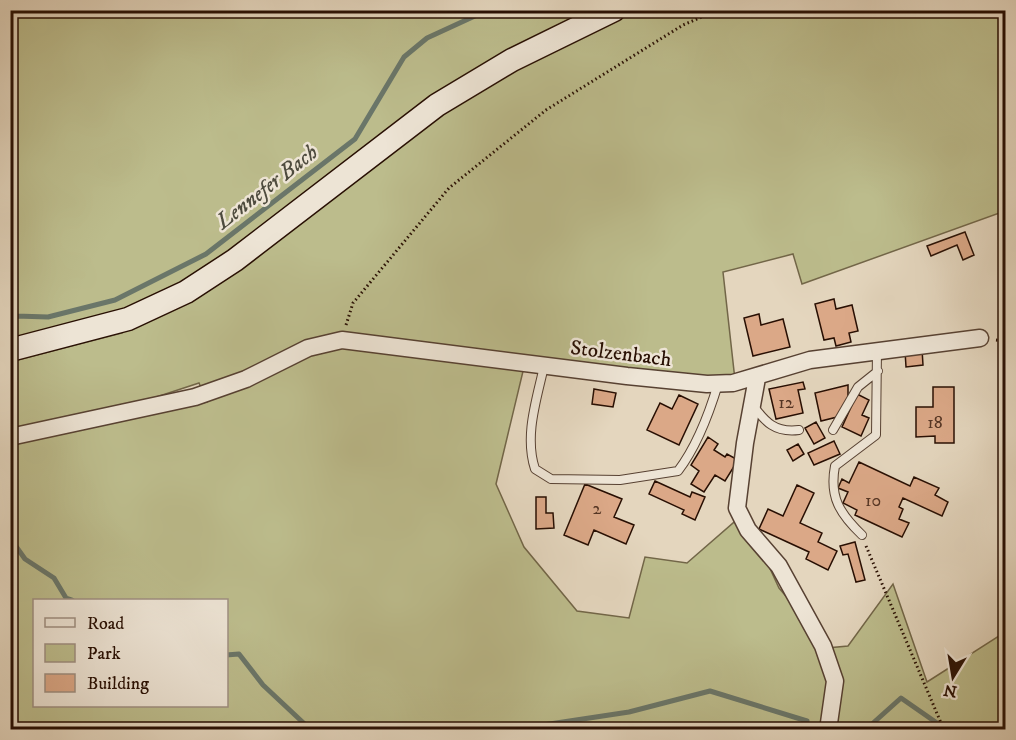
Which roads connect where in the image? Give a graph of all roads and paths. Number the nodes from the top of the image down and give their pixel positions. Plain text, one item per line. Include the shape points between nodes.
1 (614, 10) edge
2 (718, 10) edge
3 (980, 338) dead end
4 (342, 340) junction
5 (878, 350) junction
6 (10, 351) edge
7 (544, 366) junction
8 (878, 371) junction
9 (758, 378) junction
10 (718, 384) junction
11 (752, 404) junction
12 (799, 429) dead end
13 (833, 430) dead end
14 (10, 437) edge
15 (862, 536) joint
16 (828, 729) edge
17 (944, 729) edge

1 - 6 main road via 512,60 437,105 235,260 186,292 128,319
2 - 4 path via 682,25 546,110 449,188 353,303
3 - 5 street, Stolzenbach
4 - 7 street
4 - 14 street via 308,348 246,379 195,397
5 - 8 lane
5 - 9 street, Stolzenbach via 810,360
7 - 10 street, Stolzenbach via 679,383
7 - 10 lane, Stolzenbach via 529,453 534,469 551,479 621,480 678,471 701,430
8 - 13 lane via 858,387
8 - 15 lane via 876,435 836,466 832,482 844,518
9 - 10 street, Stolzenbach
9 - 11 street
11 - 12 lane via 772,427
11 - 16 street via 736,508 748,530 779,566 823,646 835,681
15 - 17 path

